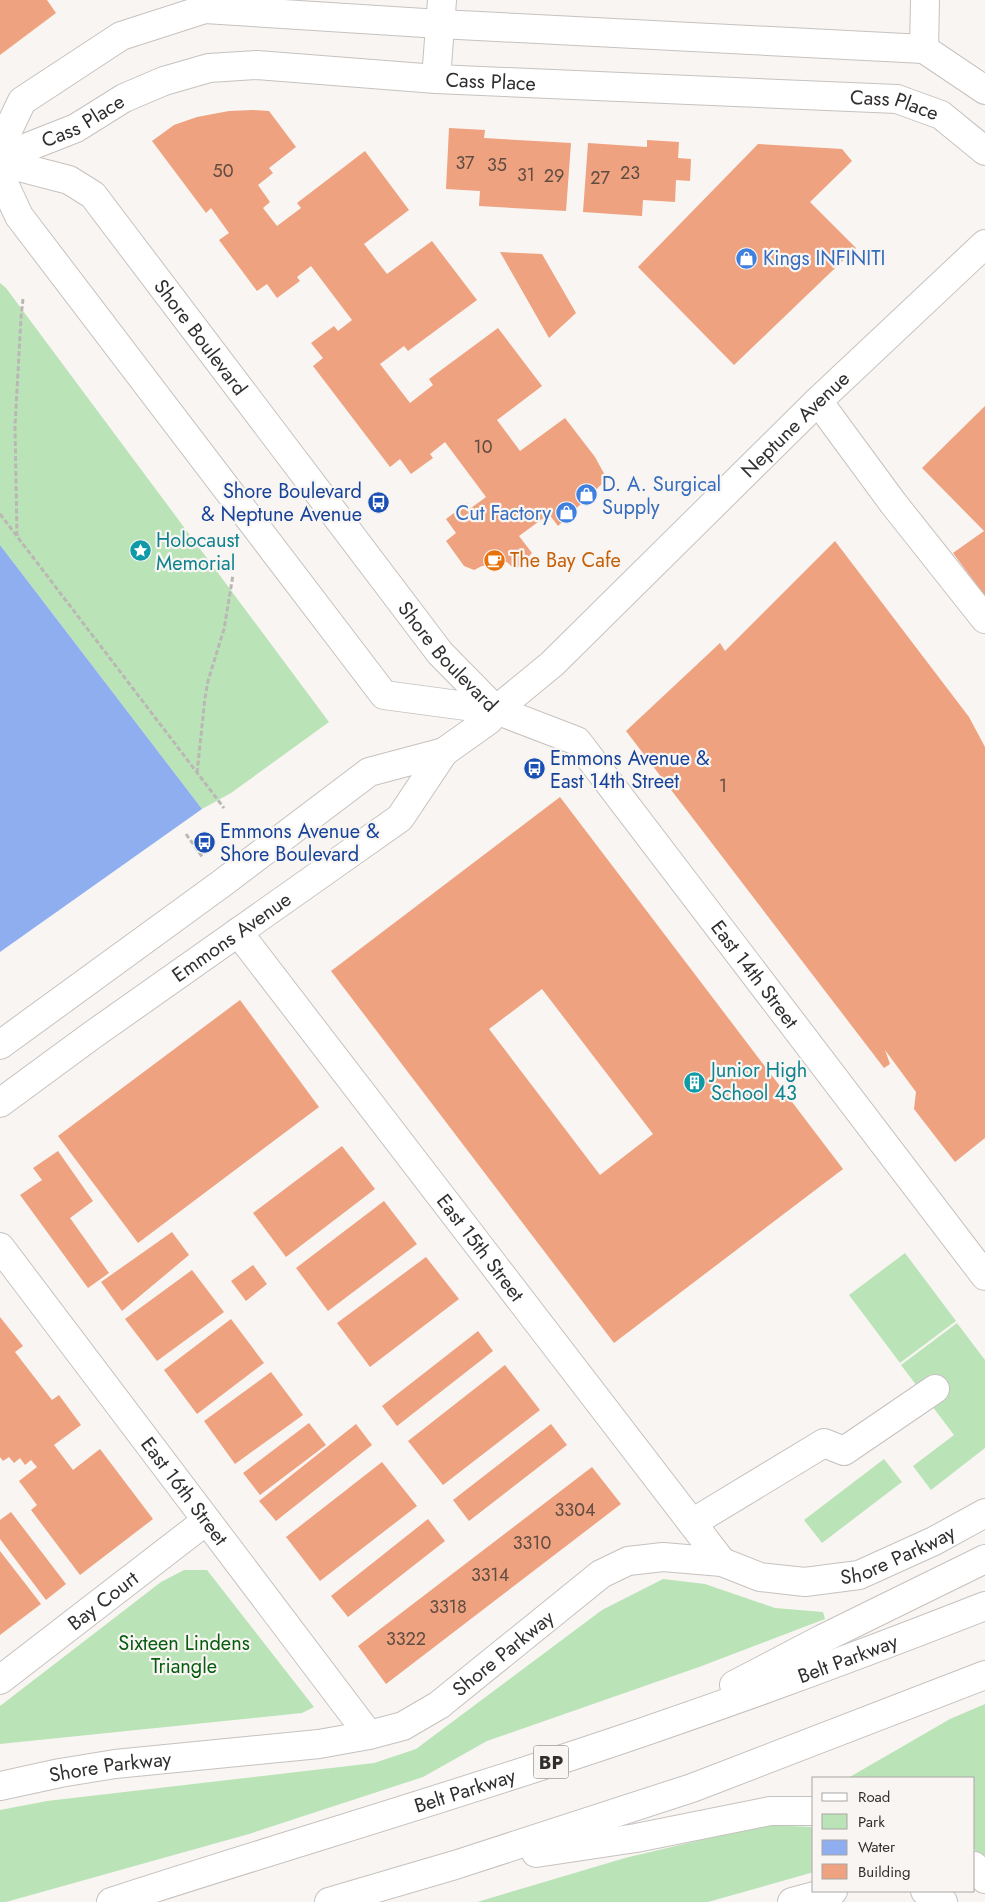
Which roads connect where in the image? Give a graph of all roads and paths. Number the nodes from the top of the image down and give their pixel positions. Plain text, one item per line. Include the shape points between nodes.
1 (925, 0) edge
2 (441, 12) edge
3 (924, 49) junction
4 (436, 79) junction
5 (985, 90) edge
6 (0, 146) edge
7 (985, 151) edge
8 (0, 158) edge
9 (0, 162) edge
10 (0, 175) edge
11 (985, 244) edge
12 (23, 299) dead end
13 (818, 401) junction
14 (0, 514) edge
15 (17, 536) junction
16 (233, 575) dead end
17 (985, 619) edge
18 (496, 710) junction
19 (444, 752) junction
20 (197, 774) junction
21 (224, 808) dead end
22 (238, 932) junction
23 (0, 1045) edge
24 (0, 1103) edge
25 (0, 1247) edge
26 (985, 1276) edge
27 (935, 1389) dead end
28 (985, 1513) edge
29 (206, 1521) junction
30 (692, 1523) junction
31 (985, 1559) edge
32 (722, 1562) junction
33 (985, 1606) edge
34 (985, 1675) edge
35 (0, 1680) edge
36 (645, 1732) junction
37 (369, 1735) junction
38 (0, 1786) edge
39 (812, 1811) edge
40 (455, 1864) junction
41 (975, 1867) edge
42 (985, 1879) edge
43 (829, 1892) edge
44 (927, 1892) edge
45 (111, 1902) edge
46 (329, 1902) edge
47 (792, 1902) edge
48 (944, 1902) edge

1 - 3 main road
2 - 3 main road, Cass Place
2 - 4 main road
2 - 6 main road, Cass Place via 205,9 121,36 22,101
3 - 5 main road
4 - 7 main road, Cass Place via 897,98 941,115
4 - 8 main road, Cass Place via 257,65 210,68 164,81 124,98 76,128
9 - 18 main road, Shore Boulevard via 69,180 93,195 440,653
10 - 18 main road, Shore Boulevard via 19,216 384,695
11 - 13 main road, Neptune Avenue
12 - 15 path via 15,426
13 - 17 main road
13 - 18 main road, Neptune Avenue via 558,658
14 - 15 path
15 - 20 path
16 - 20 path via 224,629 208,681
18 - 19 main road, Emmons Avenue via 489,720
18 - 26 main road, East 14th Street via 577,741
19 - 22 main road, Emmons Avenue via 400,818
19 - 23 main road, Emmons Avenue via 369,772
20 - 21 path
22 - 24 main road, Emmons Avenue
22 - 30 main road, East 15th Street
25 - 29 main road, East 16th Street
27 - 30 main road via 844,1451 824,1443
28 - 32 main road, Shore Parkway via 934,1541 859,1575 805,1582 760,1577
29 - 35 main road, Bay Court
29 - 37 main road, East 16th Street
30 - 32 main road, East 15th Street
31 - 36 main road via 822,1639
32 - 37 main road, Shore Parkway via 663,1556 628,1561 601,1574 439,1705 403,1726
33 - 36 main road, Belt Parkway / BP via 856,1657
34 - 40 main road via 692,1788
36 - 45 main road, Belt Parkway / BP
37 - 38 main road, Shore Parkway via 319,1744 115,1764
39 - 40 main road via 770,1811 636,1838
40 - 46 main road
41 - 42 main road
43 - 47 main road
44 - 48 main road

